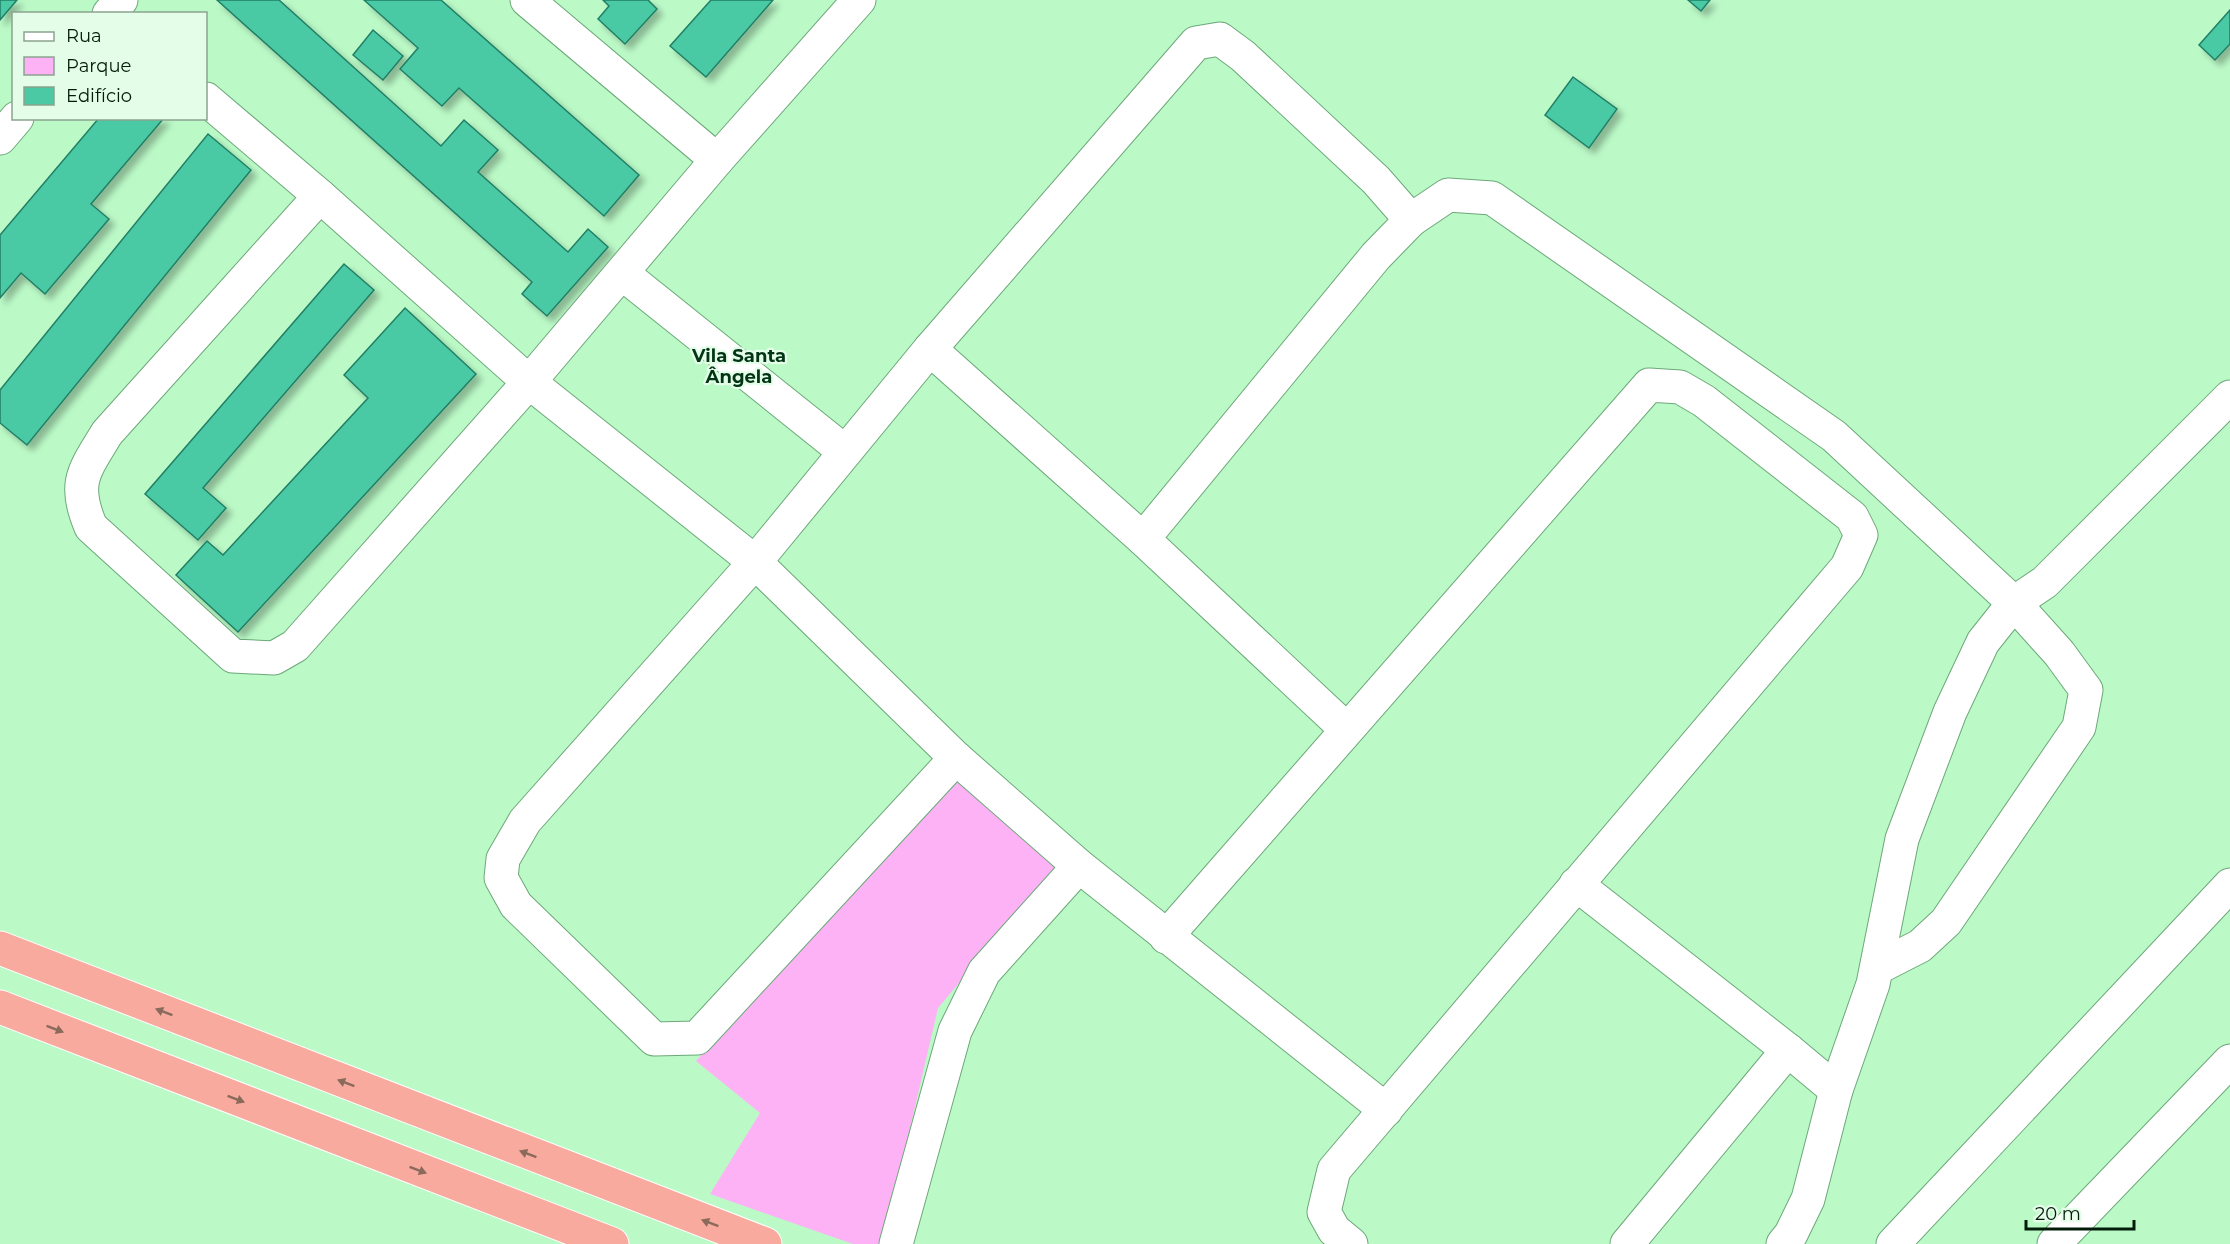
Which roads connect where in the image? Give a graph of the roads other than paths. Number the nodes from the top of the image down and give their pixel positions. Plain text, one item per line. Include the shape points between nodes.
1 (121, 0) edge
2 (528, 0) edge
3 (859, 0) edge
4 (111, 12) edge
5 (207, 100) edge
6 (15, 120) edge
7 (0, 138) edge
8 (717, 160) junction
9 (320, 196) junction
10 (1411, 219) junction
11 (623, 274) junction
12 (930, 349) junction
13 (529, 381) junction
14 (2230, 397) edge
15 (844, 451) junction
16 (1143, 539) junction
17 (755, 562) junction
18 (2014, 603) junction
19 (1346, 729) junction
20 (956, 758) junction
21 (1079, 866) junction
22 (1576, 884) junction
23 (2230, 885) edge
24 (1166, 937) junction
25 (0, 948) edge
26 (1877, 968) junction
27 (0, 1007) edge
28 (1788, 1050) junction
29 (2230, 1061) edge
30 (1836, 1090) junction
31 (1386, 1110) junction
32 (612, 1244) edge
33 (765, 1244) edge
34 (896, 1244) edge
35 (1351, 1244) edge
36 (1627, 1244) edge
37 (1783, 1244) edge
38 (1893, 1244) edge
39 (2054, 1244) edge

1 - 4 street
2 - 8 street
3 - 8 street
5 - 9 street
6 - 7 street
8 - 11 street
9 - 13 street
9 - 13 street via 107,433 82,474 81,504 91,527 233,656 274,658 295,646
10 - 12 street via 1376,180 1243,56 1220,39 1196,43
10 - 16 street
10 - 18 street via 1448,195 1492,198 1834,436
11 - 13 street
11 - 15 street
12 - 15 street
12 - 16 street
13 - 17 street
14 - 18 street via 2045,582
15 - 17 street
16 - 19 street
17 - 20 street
17 - 20 street via 525,821 503,859 501,878 524,913 654,1039 697,1038
18 - 26 street via 1983,642 1964,682 1902,839
18 - 26 street via 2060,653 2086,690 2079,727 1946,922 1920,946
19 - 22 street via 1649,385 1680,387 1704,401 1852,518 1861,535 1847,567
19 - 24 street
20 - 21 street
21 - 24 street
21 - 34 street via 984,972 955,1030
22 - 28 street
22 - 31 street
23 - 38 street
24 - 31 street
33 -> 25 highway
26 - 30 street
27 -> 32 highway
28 - 30 street
28 - 36 street
29 - 39 street
30 - 37 street via 1808,1199
31 - 35 street via 1334,1170 1324,1212 1334,1230

